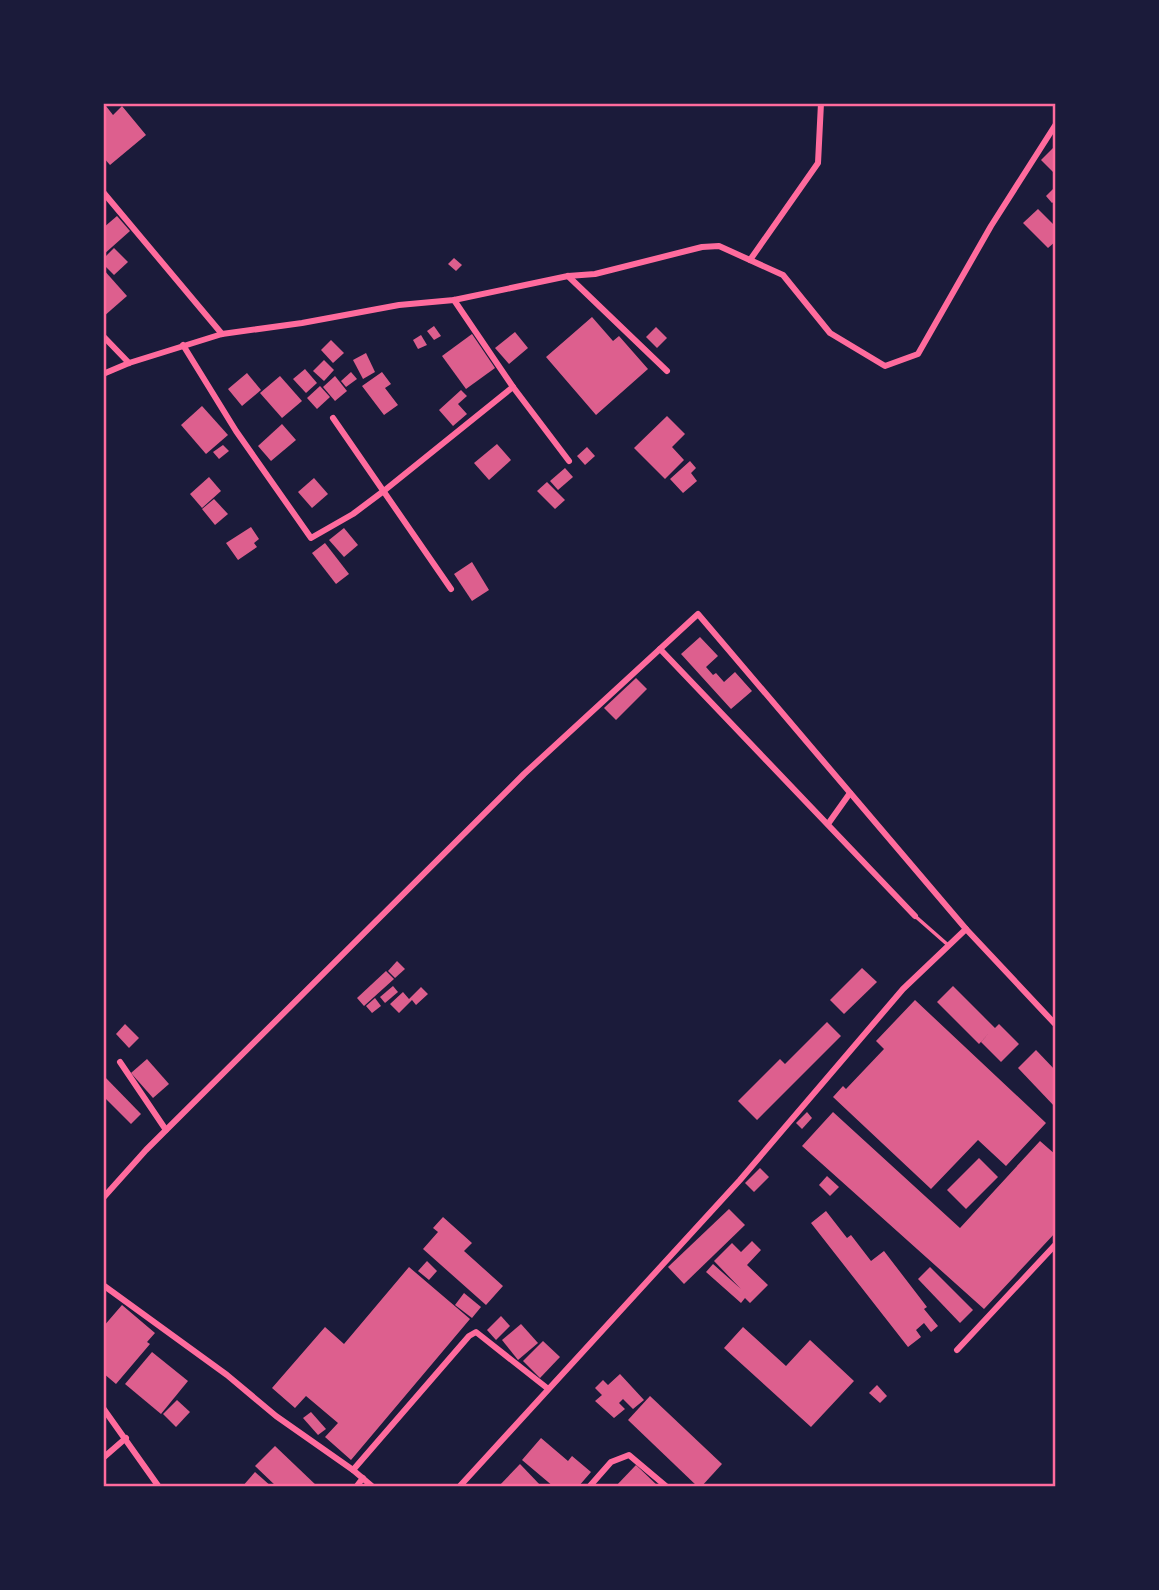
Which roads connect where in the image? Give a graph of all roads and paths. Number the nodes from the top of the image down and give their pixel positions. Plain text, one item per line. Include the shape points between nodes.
1 (821, 103) edge
2 (1056, 124) edge
3 (103, 192) edge
4 (750, 260) junction
5 (568, 276) junction
6 (454, 300) junction
7 (222, 334) junction
8 (103, 336) edge
9 (183, 345) junction
10 (129, 363) junction
11 (667, 371) dead end
12 (103, 374) edge
13 (513, 387) junction
14 (333, 418) dead end
15 (569, 461) dead end
16 (385, 490) junction
17 (451, 589) dead end
18 (660, 649) junction
19 (850, 793) junction
20 (828, 824) junction
21 (915, 916) joint
22 (966, 929) junction
23 (948, 945) junction
24 (1056, 1025) edge
25 (120, 1062) dead end
26 (166, 1130) junction
27 (103, 1198) edge
28 (1056, 1244) edge
29 (103, 1285) edge
30 (957, 1350) dead end
31 (547, 1388) junction
32 (103, 1408) edge
33 (125, 1438) junction
34 (103, 1458) edge
35 (353, 1470) junction
36 (363, 1478) junction
37 (159, 1487) edge
38 (356, 1487) edge
39 (373, 1487) edge
40 (459, 1487) edge
41 (589, 1487) edge
42 (667, 1487) edge

1 - 4 street via 818,163
2 - 4 street via 918,354 885,366 830,333 783,275
3 - 7 street
4 - 5 street via 719,246 702,247 595,274
5 - 6 street
5 - 11 street
6 - 7 street
6 - 13 street
7 - 9 street
8 - 10 street
9 - 10 street
9 - 16 street via 311,538
10 - 12 street
13 - 15 street
13 - 16 street
14 - 16 street
16 - 17 street
18 - 19 street via 698,614
18 - 20 street
18 - 26 street via 524,774
19 - 20 street
19 - 22 street
20 - 21 street
21 - 23 lane
22 - 23 street
22 - 24 street
23 - 31 street via 903,989 740,1180
25 - 26 street
26 - 27 street
28 - 30 street
29 - 35 street
31 - 35 street via 476,1332
31 - 40 street
32 - 33 street
33 - 34 street
33 - 37 street
35 - 36 street
36 - 38 street
36 - 39 street
41 - 42 street via 611,1462 629,1455

